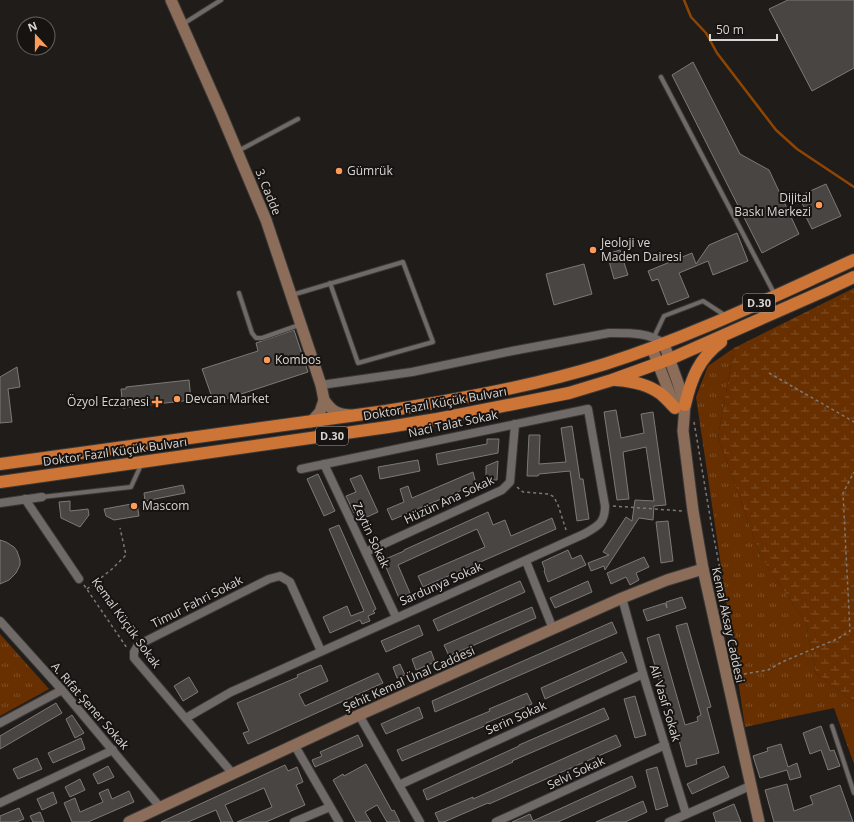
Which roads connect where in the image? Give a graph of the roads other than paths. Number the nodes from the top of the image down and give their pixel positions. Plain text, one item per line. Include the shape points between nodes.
1 (170, 0) edge
2 (221, 0) edge
3 (182, 24) junction
4 (661, 77) dead end
5 (298, 119) dead end
6 (238, 151) junction
7 (854, 260) edge
8 (854, 277) edge
9 (330, 283) junction
10 (239, 293) dead end
11 (292, 295) junction
12 (775, 295) junction
13 (728, 317) junction
14 (301, 324) junction
15 (735, 331) junction
16 (656, 343) junction
17 (670, 359) junction
18 (658, 364) junction
19 (612, 380) junction
20 (321, 385) junction
21 (324, 400) junction
22 (680, 406) junction
23 (588, 409) joint
24 (353, 416) junction
25 (311, 422) junction
26 (515, 424) junction
27 (142, 462) junction
28 (0, 464) edge
29 (324, 464) junction
30 (301, 469) dead end
31 (0, 482) edge
32 (42, 497) joint
33 (24, 499) junction
34 (0, 503) edge
35 (366, 552) junction
36 (526, 561) junction
37 (703, 569) junction
38 (79, 579) road end
39 (622, 598) junction
40 (396, 617) junction
41 (0, 621) edge
42 (553, 628) junction
43 (321, 651) junction
44 (134, 658) joint
45 (643, 674) junction
46 (62, 690) junction
47 (358, 715) junction
48 (186, 718) junction
49 (0, 723) edge
50 (832, 726) dead end
51 (665, 745) junction
52 (295, 746) junction
53 (113, 750) junction
54 (233, 774) junction
55 (399, 785) junction
56 (750, 786) junction
57 (854, 793) edge
58 (0, 803) edge
59 (330, 807) junction
60 (160, 808) junction
61 (686, 814) junction
62 (128, 822) edge
63 (294, 822) edge
64 (338, 822) edge
65 (420, 822) edge
66 (496, 822) edge
67 (669, 822) edge
68 (759, 822) edge

1 - 3 street, 3. Cadde
2 - 3 lane
3 - 6 street, 3. Cadde
4 - 12 lane
5 - 6 lane
6 - 11 street, 3. Cadde
7 - 12 highway, Doktor Fazıl Küçük Bulvarı / D.30
8 - 15 highway, Doktor Fazıl Küçük Bulvarı / D.30
9 - 9 lane via 403,262 433,342 358,363
9 - 11 lane
10 - 14 lane via 252,334 256,338
11 - 14 street, 3. Cadde
12 - 13 highway, Doktor Fazıl Küçük Bulvarı / D.30
13 - 16 highway, Doktor Fazıl Küçük Bulvarı / D.30
13 - 16 lane via 703,302 664,316
14 - 20 street, 3. Cadde
15 - 17 highway, Doktor Fazıl Küçük Bulvarı / D.30
15 - 22 highway via 701,361
16 - 17 street, Kemal Aksay Caddesi
16 - 18 street, Kemal Aksay Caddesi
16 - 20 street via 624,333 609,333 412,372
16 - 24 highway, Doktor Fazıl Küçük Bulvarı / D.30 via 566,376 439,402
17 - 18 highway, Doktor Fazıl Küçük Bulvarı / D.30
17 - 22 street, Kemal Aksay Caddesi
18 - 19 highway, Doktor Fazıl Küçük Bulvarı / D.30
18 - 22 street, Kemal Aksay Caddesi
19 - 22 highway via 630,381 648,387
19 - 27 highway, Doktor Fazıl Küçük Bulvarı / D.30 via 569,393 437,419
20 - 21 street, 3. Cadde
21 - 24 street via 340,415
21 - 25 street via 320,412
22 - 37 street, Kemal Aksay Caddesi
23 - 26 street, Naci Talat Sokak
23 - 36 street, Sardunya Sokak via 605,515 600,525
24 - 25 highway, Doktor Fazıl Küçük Bulvarı / D.30
25 - 28 highway, Doktor Fazıl Küçük Bulvarı / D.30
26 - 29 street, Naci Talat Sokak
26 - 35 street, Hüzün Ana Sokak via 510,482 502,490
27 - 31 highway, Doktor Fazıl Küçük Bulvarı / D.30
27 - 32 lane via 131,486
29 - 30 street, Naci Talat Sokak
29 - 35 street, Zeytin Sokak
32 - 33 street
33 - 34 street
33 - 38 street, Kemal Küçük Sokak
35 - 40 street, Zeytin Sokak
36 - 40 street, Sardunya Sokak
36 - 42 street
37 - 39 street, Şehit Kemal Ünal Caddesi via 666,580
37 - 56 street, Kemal Aksay Caddesi
39 - 42 street, Şehit Kemal Ünal Caddesi
39 - 45 street, Ali Vasıf Sokak
40 - 43 street, Sardunya Sokak
41 - 46 street, A. Rıfat Şener Sokak
42 - 47 street, Şehit Kemal Ünal Caddesi
43 - 44 street, Timur Fahri Sokak via 290,582 280,576 269,579 138,645
43 - 48 street, Sardunya Sokak via 231,692
44 - 48 street, Kemal Küçük Sokak
45 - 51 street, Ali Vasıf Sokak
45 - 55 street, Serin Sokak
46 - 49 street
46 - 53 street, A. Rıfat Şener Sokak
47 - 52 street, Şehit Kemal Ünal Caddesi
47 - 55 street
48 - 54 street, Kemal Küçük Sokak
50 - 57 lane
51 - 61 street, Ali Vasıf Sokak
51 - 66 street, Selvi Sokak
52 - 54 street, Şehit Kemal Ünal Caddesi
52 - 59 street
53 - 58 street
53 - 60 street, A. Rıfat Şener Sokak
54 - 60 street, Şehit Kemal Ünal Caddesi
55 - 65 street
56 - 61 street
56 - 68 street, Kemal Aksay Caddesi
59 - 63 street
59 - 64 street
60 - 62 street, Şehit Kemal Ünal Caddesi
61 - 67 street

